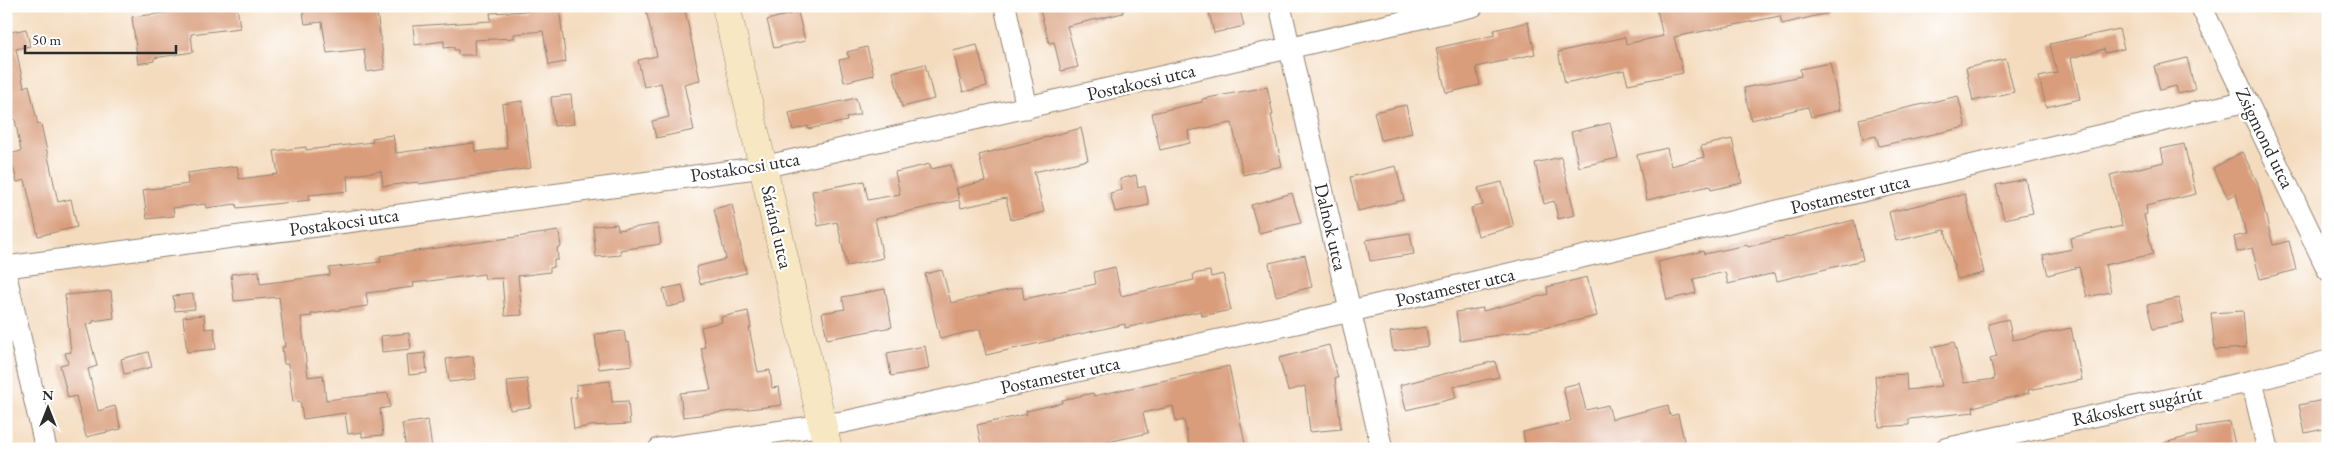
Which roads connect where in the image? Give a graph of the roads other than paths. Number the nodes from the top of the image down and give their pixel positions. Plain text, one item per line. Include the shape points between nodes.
1 (726, 6) edge
2 (1005, 6) edge
3 (1280, 6) edge
4 (1473, 6) edge
5 (2201, 6) edge
6 (1289, 48) junction
7 (2247, 101) junction
8 (1027, 108) junction
9 (763, 166) junction
10 (6, 267) edge
11 (2328, 270) edge
12 (6, 276) edge
13 (1351, 311) junction
14 (2328, 361) edge
15 (2252, 381) junction
16 (825, 438) edge
17 (1977, 445) edge
18 (46, 449) edge
19 (659, 449) edge
20 (1382, 449) edge
21 (1946, 449) edge
22 (2268, 449) edge

1 - 9 street, Sáránd utca
2 - 8 street
3 - 6 street, Dalnok utca
4 - 6 street, Postakocsi utca
5 - 7 street, Zsigmond utca
6 - 8 street, Postakocsi utca
6 - 13 street, Dalnok utca
7 - 11 street, Zsigmond utca
7 - 13 street, Postamester utca
8 - 9 street, Postakocsi utca
9 - 10 street, Postakocsi utca
9 - 16 street, Sáránd utca
12 - 18 street
13 - 16 street, Postamester utca
13 - 20 street, Dalnok utca
14 - 15 street, Rákoskert sugárút
15 - 17 street, Rákoskert sugárút
15 - 22 street
16 - 19 street, Postamester utca
17 - 21 street, Rákoskert sugárút

